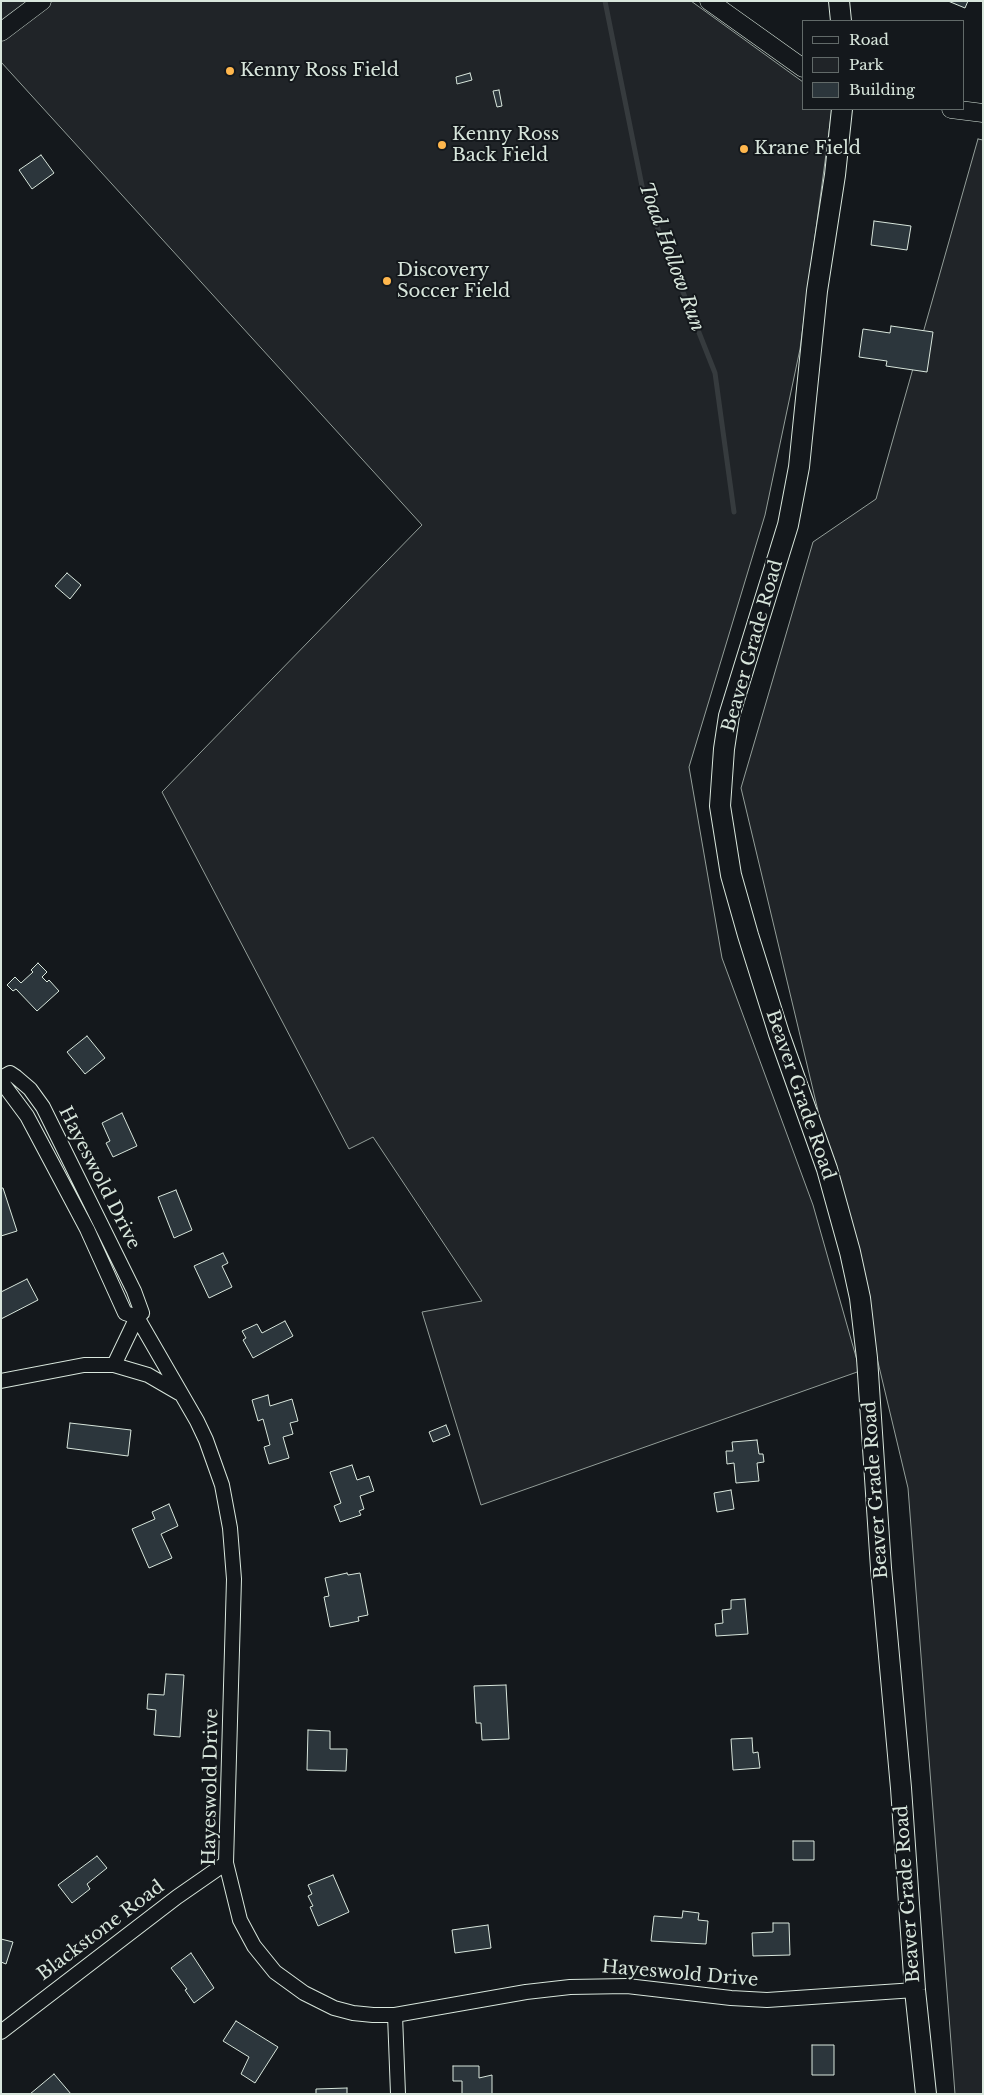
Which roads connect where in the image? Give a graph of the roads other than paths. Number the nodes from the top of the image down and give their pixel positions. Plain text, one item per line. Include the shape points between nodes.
1 (42, 1) edge
2 (709, 1) edge
3 (840, 1) edge
4 (841, 20) edge
5 (1, 32) edge
6 (802, 67) edge
7 (842, 110) edge
8 (959, 110) edge
9 (983, 113) edge
10 (1, 1080) edge
11 (137, 1317) junction
12 (114, 1365) junction
13 (1, 1381) edge
14 (182, 1395) junction
15 (226, 1864) junction
16 (915, 1990) junction
17 (395, 2015) junction
18 (1, 2032) edge
19 (398, 2094) edge
20 (926, 2094) edge

1 - 5 street
2 - 6 street
3 - 4 main road
7 - 16 main road, Beaver Grade Road via 817,291 799,467 788,525 730,716 720,806 731,875 764,988 827,1169 860,1298
8 - 9 street
10 - 11 street, Hayeswold Drive via 10,1074 16,1077 30,1089 42,1107 134,1291 142,1313
11 - 12 street
11 - 14 street, Hayeswold Drive
12 - 13 street via 84,1365
12 - 14 street via 148,1375
14 - 15 street, Hayeswold Drive via 215,1464 227,1508 233,1554
15 - 17 street, Hayeswold Drive via 240,1920 254,1946 275,1972 304,1993 334,2008 353,2013
15 - 18 street, Blackstone Road via 177,1897
16 - 17 street, Hayeswold Drive via 768,2000 627,1986 570,1987
16 - 20 main road, Beaver Grade Road
17 - 19 street

